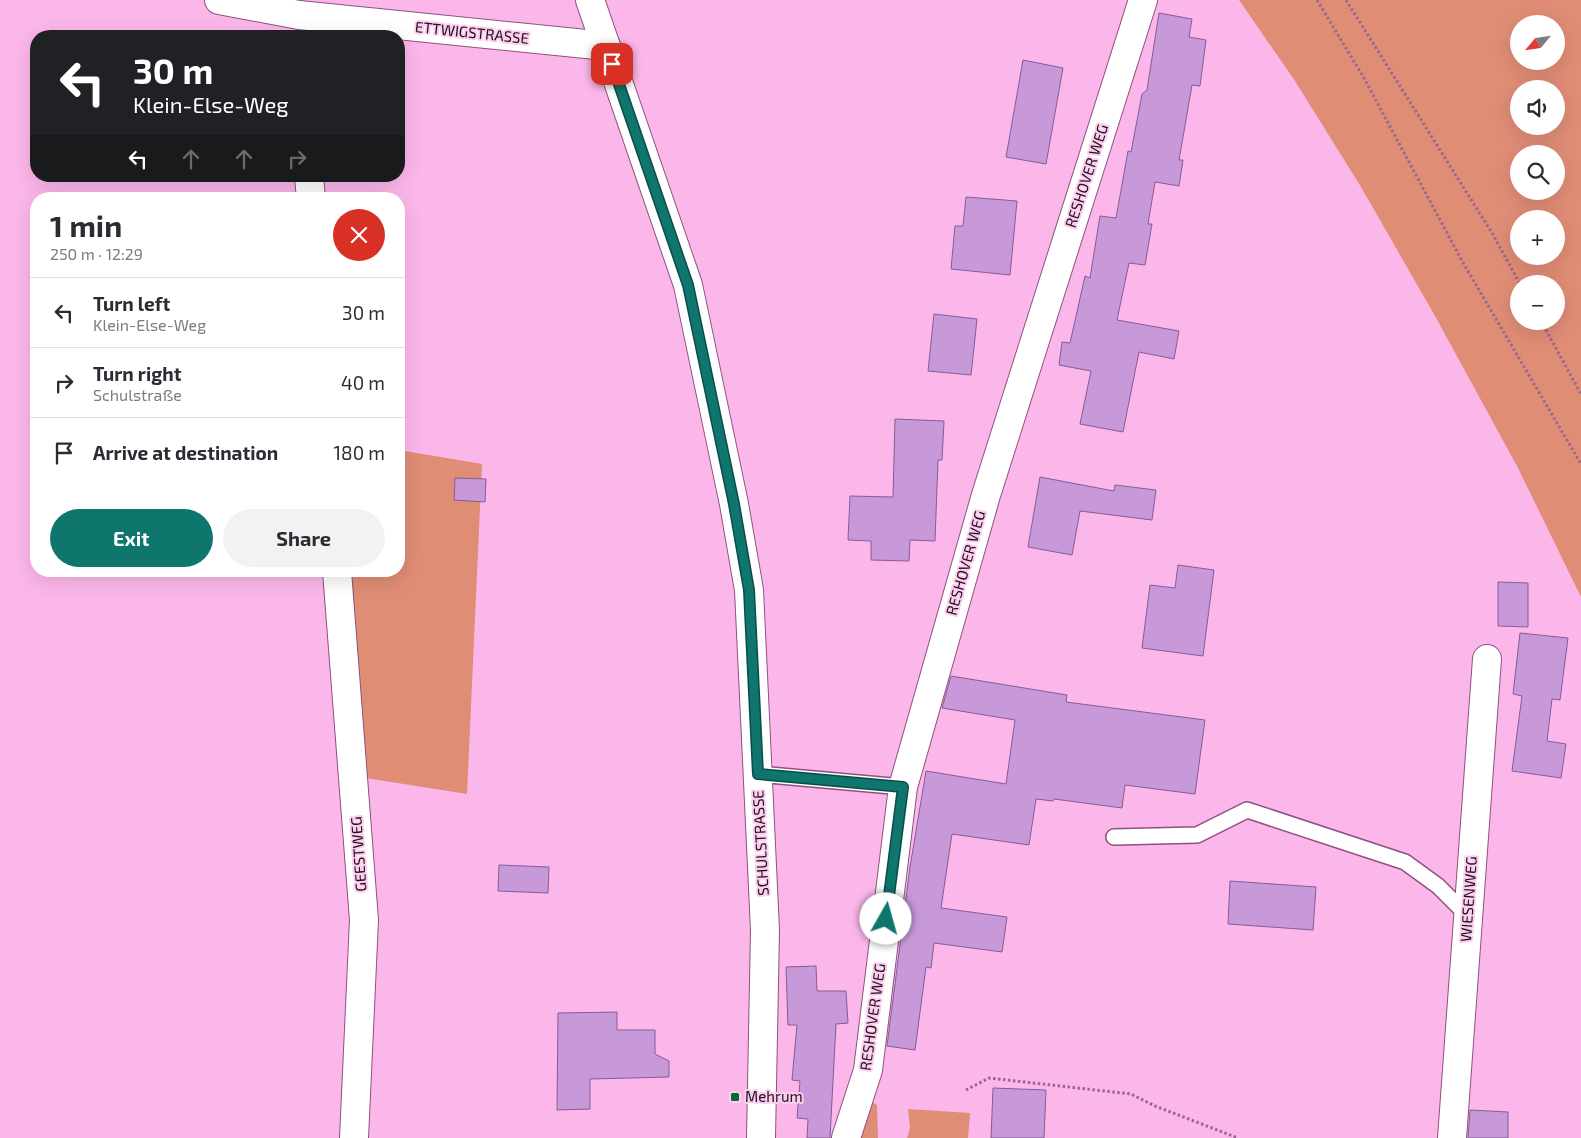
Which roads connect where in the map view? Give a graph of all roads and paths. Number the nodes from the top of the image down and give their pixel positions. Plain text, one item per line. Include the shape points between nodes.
1 (219, 0) edge
2 (590, 0) edge
3 (1143, 0) edge
4 (1317, 0) edge
5 (1346, 0) edge
6 (300, 26) edge
7 (361, 30) edge
8 (405, 33) edge
9 (606, 46) junction
10 (1515, 275) edge
11 (1546, 330) edge
12 (1581, 394) edge
13 (1581, 464) edge
14 (337, 577) edge
15 (1487, 659) dead end
16 (758, 774) junction
17 (903, 787) junction
18 (1114, 837) dead end
19 (1468, 916) junction
20 (966, 1090) dead end
21 (354, 1138) edge
22 (761, 1138) edge
23 (846, 1138) edge
24 (1238, 1138) edge
25 (1452, 1138) edge

1 - 6 street, ETTWIGSTRASSE
2 - 9 street, SCHULSTRASSE
3 - 17 street, RESHOVER WEG via 986,495
4 - 13 path via 1364,78 1462,261
5 - 10 path
6 - 7 street, ETTWIGSTRASSE
8 - 9 street, ETTWIGSTRASSE
9 - 16 street, SCHULSTRASSE via 688,285 714,409 749,590
11 - 12 path
14 - 21 street, GEESTWEG via 364,920
15 - 19 street, WIESENWEG
16 - 17 lane
16 - 22 street, SCHULSTRASSE via 765,930
17 - 23 street, RESHOVER WEG via 868,1070
18 - 19 lane via 1197,835 1247,810 1405,862 1438,886
19 - 25 street, WIESENWEG
20 - 24 path via 989,1078 1132,1094

